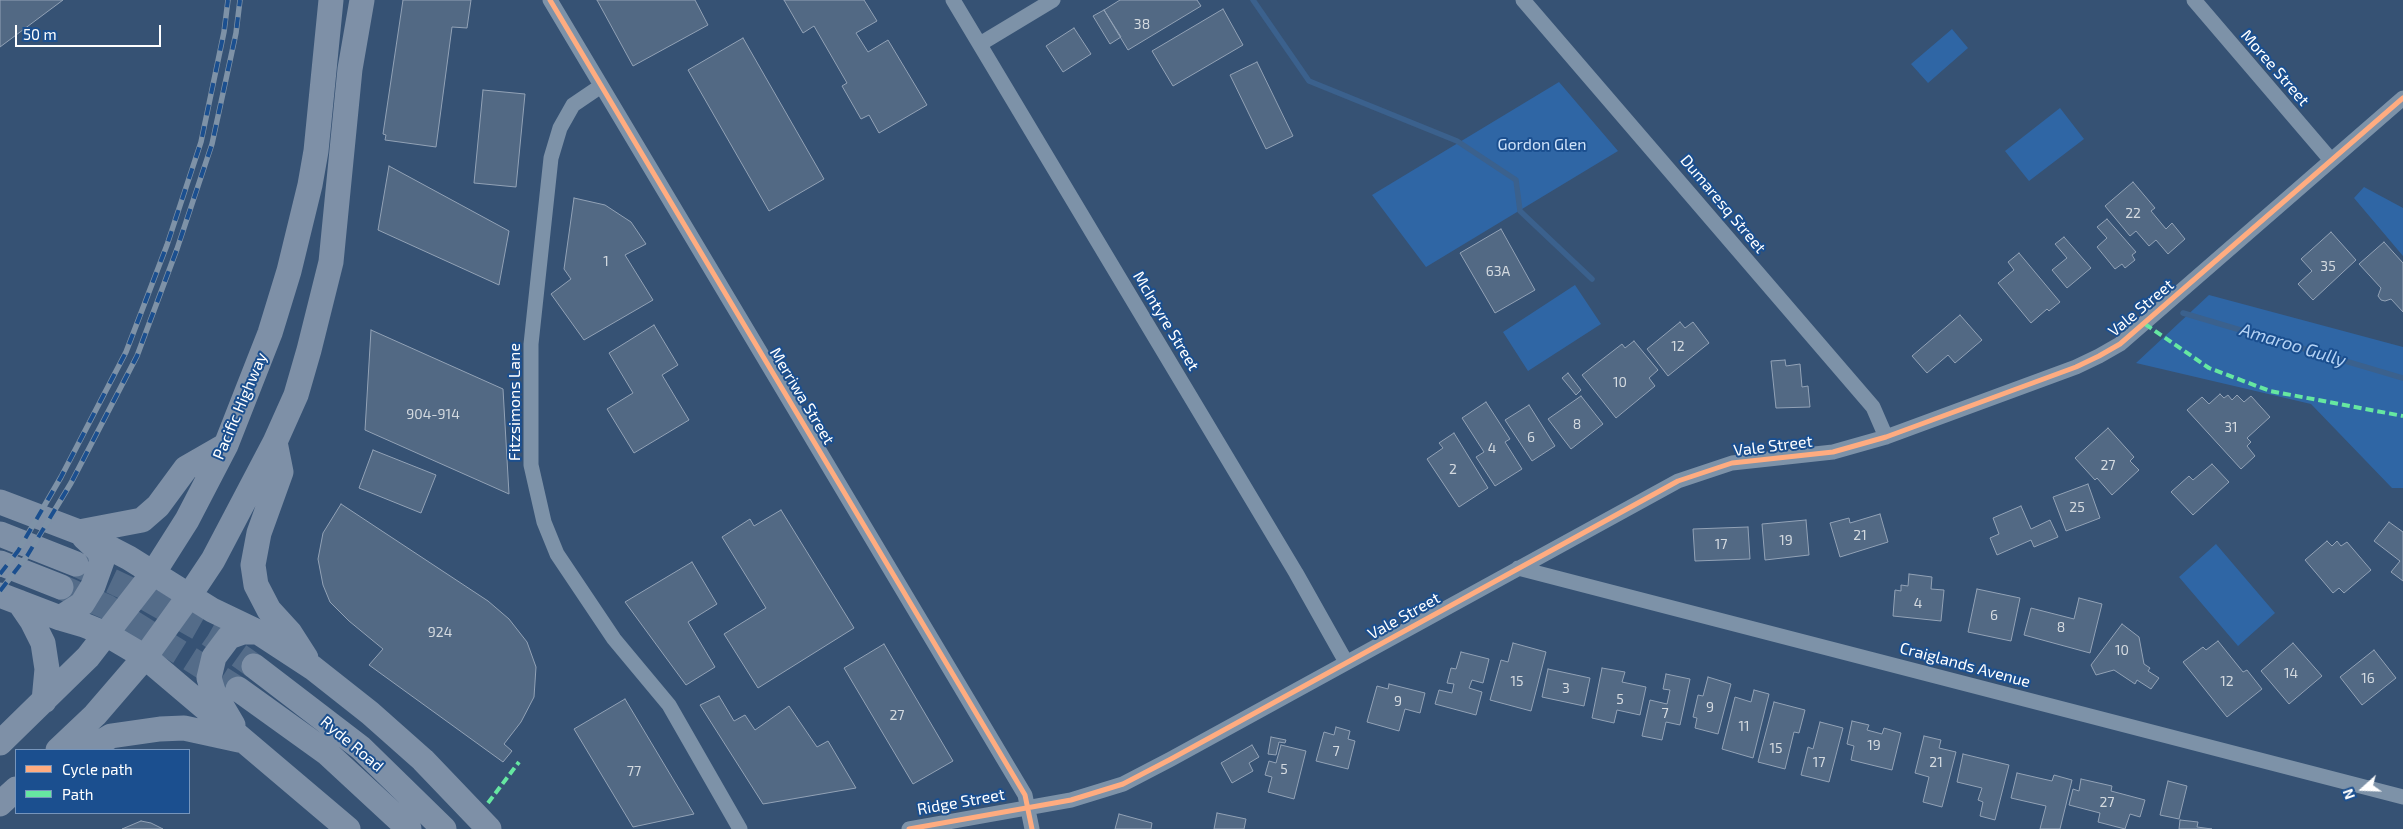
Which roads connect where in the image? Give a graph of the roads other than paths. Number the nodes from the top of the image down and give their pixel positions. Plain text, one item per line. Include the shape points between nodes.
1 (331, 0) edge
2 (362, 0) edge
3 (550, 0) edge
4 (952, 0) edge
5 (1053, 0) edge
6 (1523, 0) edge
7 (2194, 0) edge
8 (980, 44) junction
9 (601, 86) junction
10 (2403, 98) edge
11 (2330, 159) junction
12 (1886, 437) junction
13 (275, 442) junction
14 (226, 445) junction
15 (0, 502) edge
16 (79, 532) junction
17 (0, 534) edge
18 (0, 563) edge
19 (76, 564) tunnel mouth
20 (1518, 568) junction
21 (154, 572) junction
22 (61, 587) tunnel mouth
23 (189, 596) junction
24 (10, 599) edge
25 (60, 618) junction
26 (258, 632) junction
27 (106, 634) junction
28 (146, 657) junction
29 (1346, 662) junction
30 (254, 666) tunnel mouth
31 (313, 668) junction
32 (238, 689) tunnel mouth
33 (44, 701) junction
34 (242, 740) junction
35 (0, 742) edge
36 (59, 749) edge
37 (89, 749) edge
38 (15, 790) edge
39 (2403, 797) edge
40 (0, 804) edge
41 (1027, 808) junction
42 (348, 829) edge
43 (409, 829) edge
44 (444, 829) edge
45 (489, 829) edge
46 (740, 829) edge
47 (910, 829) edge
48 (1032, 829) edge

1 - 14 highway, Pacific Highway via 310,185 270,333
2 - 13 highway via 350,69 329,271 298,386
3 - 9 street, Merriwa Street
4 - 8 street, McIntyre Street
5 - 8 street
6 - 12 street, Dumaresq Street via 1873,407
7 - 11 street, Moree Street
8 - 29 street, McIntyre Street
9 - 41 street, Merriwa Street via 1025,795
9 - 46 street, Fitzsimons Lane via 573,105 560,128 551,158 531,344 531,465 544,522 557,554 614,639 669,705
10 - 11 street, Vale Street
11 - 12 street, Vale Street via 2120,344 2076,367
12 - 20 street, Vale Street via 1833,452 1732,463 1706,470 1678,481
13 - 23 highway via 213,560
13 - 31 highway via 281,472 259,533 253,565 256,586 269,610 290,633
14 - 16 highway via 186,468 158,506 142,520
14 - 21 highway, Pacific Highway via 187,520
15 - 16 highway
16 - 21 highway
16 - 25 highway via 99,551 102,561 82,604
17 - 19 highway
18 - 22 highway
20 - 29 street, Vale Street
20 - 39 street, Craiglands Avenue
21 - 23 highway
21 - 27 highway, Pacific Highway
23 - 26 highway
23 - 28 highway
24 - 25 highway
24 - 33 highway via 32,621 42,643 47,669
25 - 27 highway
26 - 31 highway
26 - 34 highway via 243,632 229,637 214,657 209,678
27 - 28 highway
27 - 33 highway, Pacific Highway
28 - 34 highway
28 - 36 highway via 95,715
29 - 41 street, Vale Street via 1123,784 1071,800
30 - 44 highway, Ryde Road via 361,748
31 - 45 highway via 424,760
32 - 43 highway, Ryde Road via 327,753
33 - 35 highway, Pacific Highway
34 - 37 highway via 184,728 160,729 111,736
34 - 42 highway
38 - 40 highway
41 - 47 street, Ridge Street
41 - 48 street, Ridge Street

